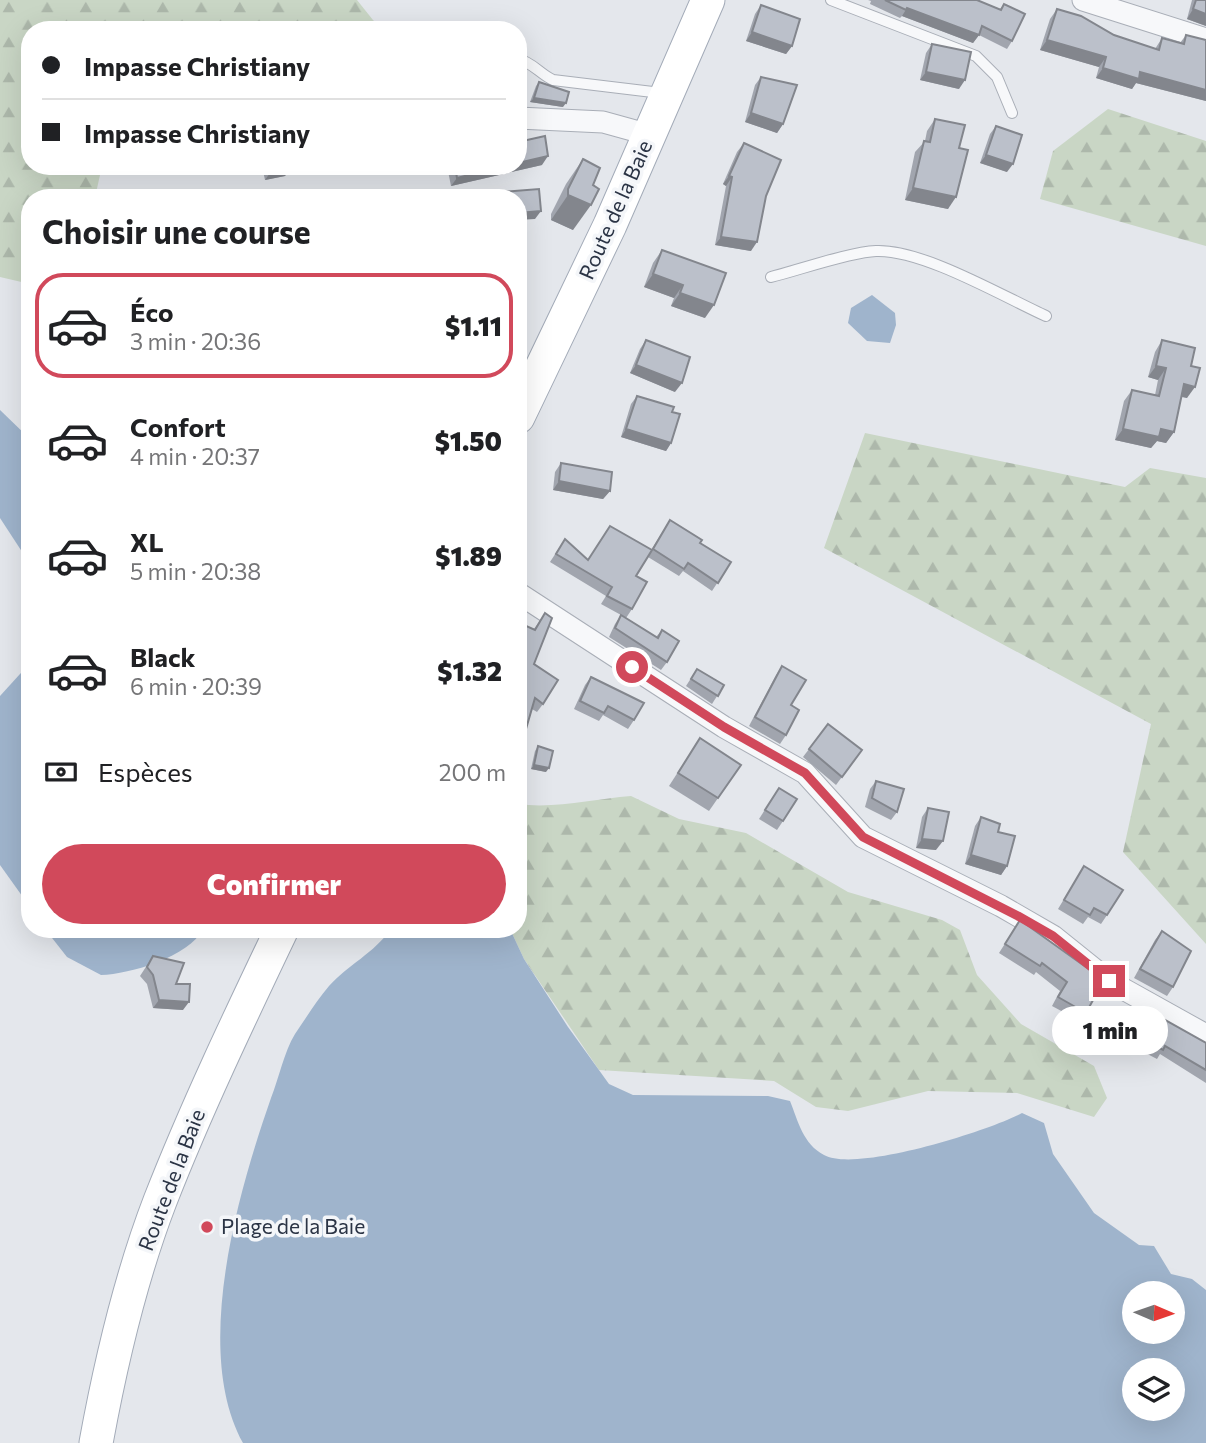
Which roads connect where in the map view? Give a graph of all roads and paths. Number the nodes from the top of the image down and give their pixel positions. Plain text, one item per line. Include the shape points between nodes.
1 (708, 0) edge
2 (831, 0) edge
3 (1083, 0) edge
4 (1206, 39) edge
5 (527, 61) edge
6 (668, 94) junction
7 (1012, 113) dead end
8 (527, 118) edge
9 (650, 135) junction
10 (771, 277) dead end
11 (1046, 316) dead end
12 (527, 398) edge
13 (527, 599) edge
14 (278, 938) edge
15 (1206, 1035) edge
16 (96, 1443) edge

1 - 6 main road, Route de la Baie
2 - 7 lane via 976,56 997,77
3 - 4 street
5 - 6 lane via 553,80
6 - 9 main road, Route de la Baie
8 - 9 street via 603,122
9 - 12 main road, Route de la Baie
10 - 11 lane via 875,250 931,263
13 - 15 street via 724,727 805,773 863,837 1053,936 1109,981
14 - 16 main road, Route de la Baie via 159,1203 129,1295

